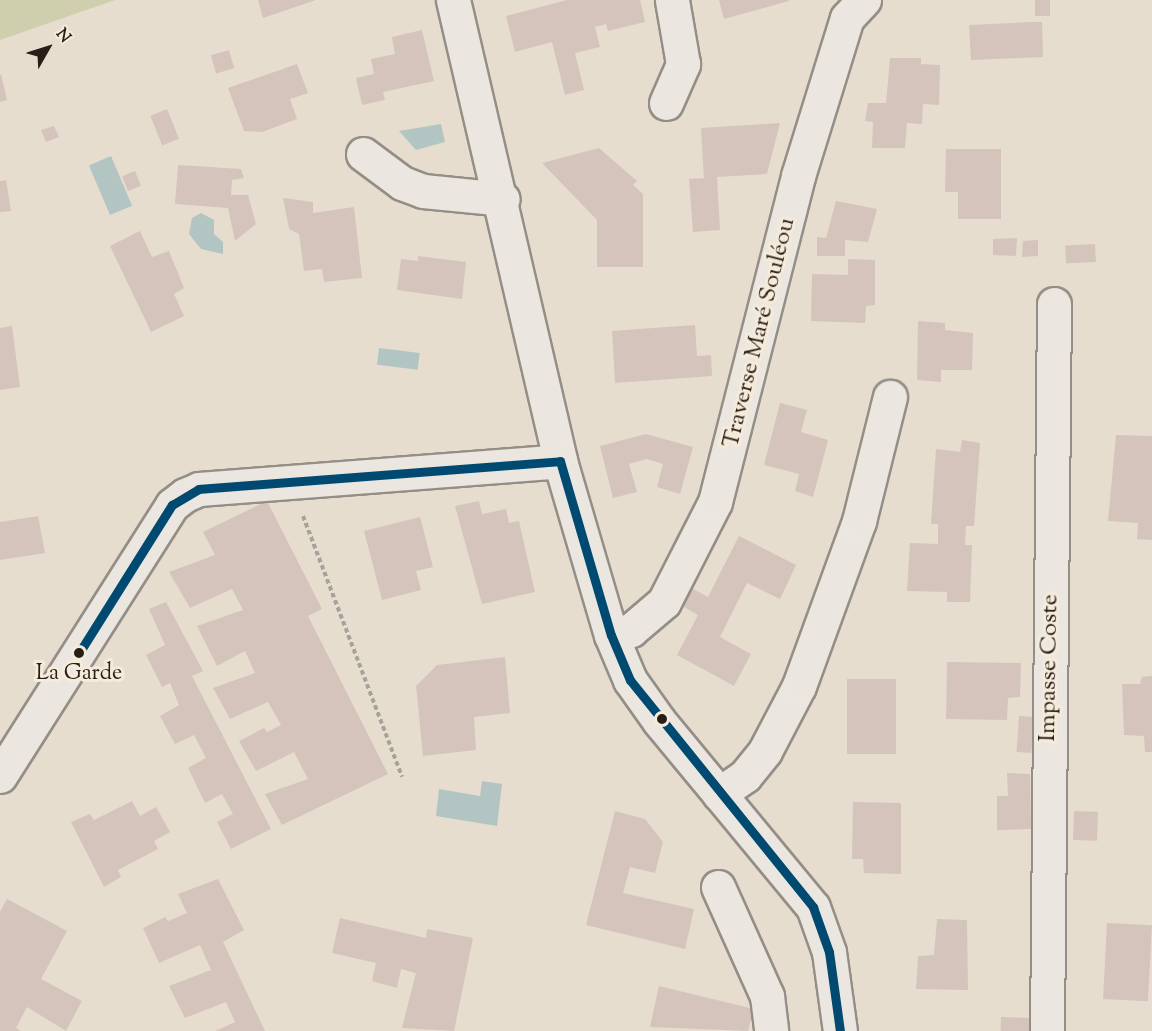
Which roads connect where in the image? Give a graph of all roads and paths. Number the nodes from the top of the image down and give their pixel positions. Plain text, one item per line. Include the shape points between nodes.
1 (453, 0) edge
2 (672, 0) edge
3 (864, 0) edge
4 (666, 102) dead end
5 (363, 154) dead end
6 (503, 199) junction
7 (1054, 304) dead end
8 (890, 397) dead end
9 (560, 461) junction
10 (290, 482) junction
11 (611, 635) junction
12 (0, 776) edge
13 (402, 777) dead end
14 (719, 794) junction
15 (718, 887) dead end
16 (771, 1031) edge
17 (840, 1031) edge
18 (1047, 1031) edge

1 - 6 street
2 - 4 street via 683,57
3 - 11 street, Traverse Maré Souléou via 847,18 798,176 716,502 664,602 631,630
5 - 6 street via 402,183 423,191
6 - 9 street
7 - 18 street, Impasse Coste
8 - 14 street via 859,521 799,686 765,751 745,776
9 - 10 street
9 - 11 street
10 - 12 street via 199,489 172,505
10 - 13 path
11 - 14 street via 630,681
14 - 17 street via 813,908 829,952
15 - 16 street via 767,996

